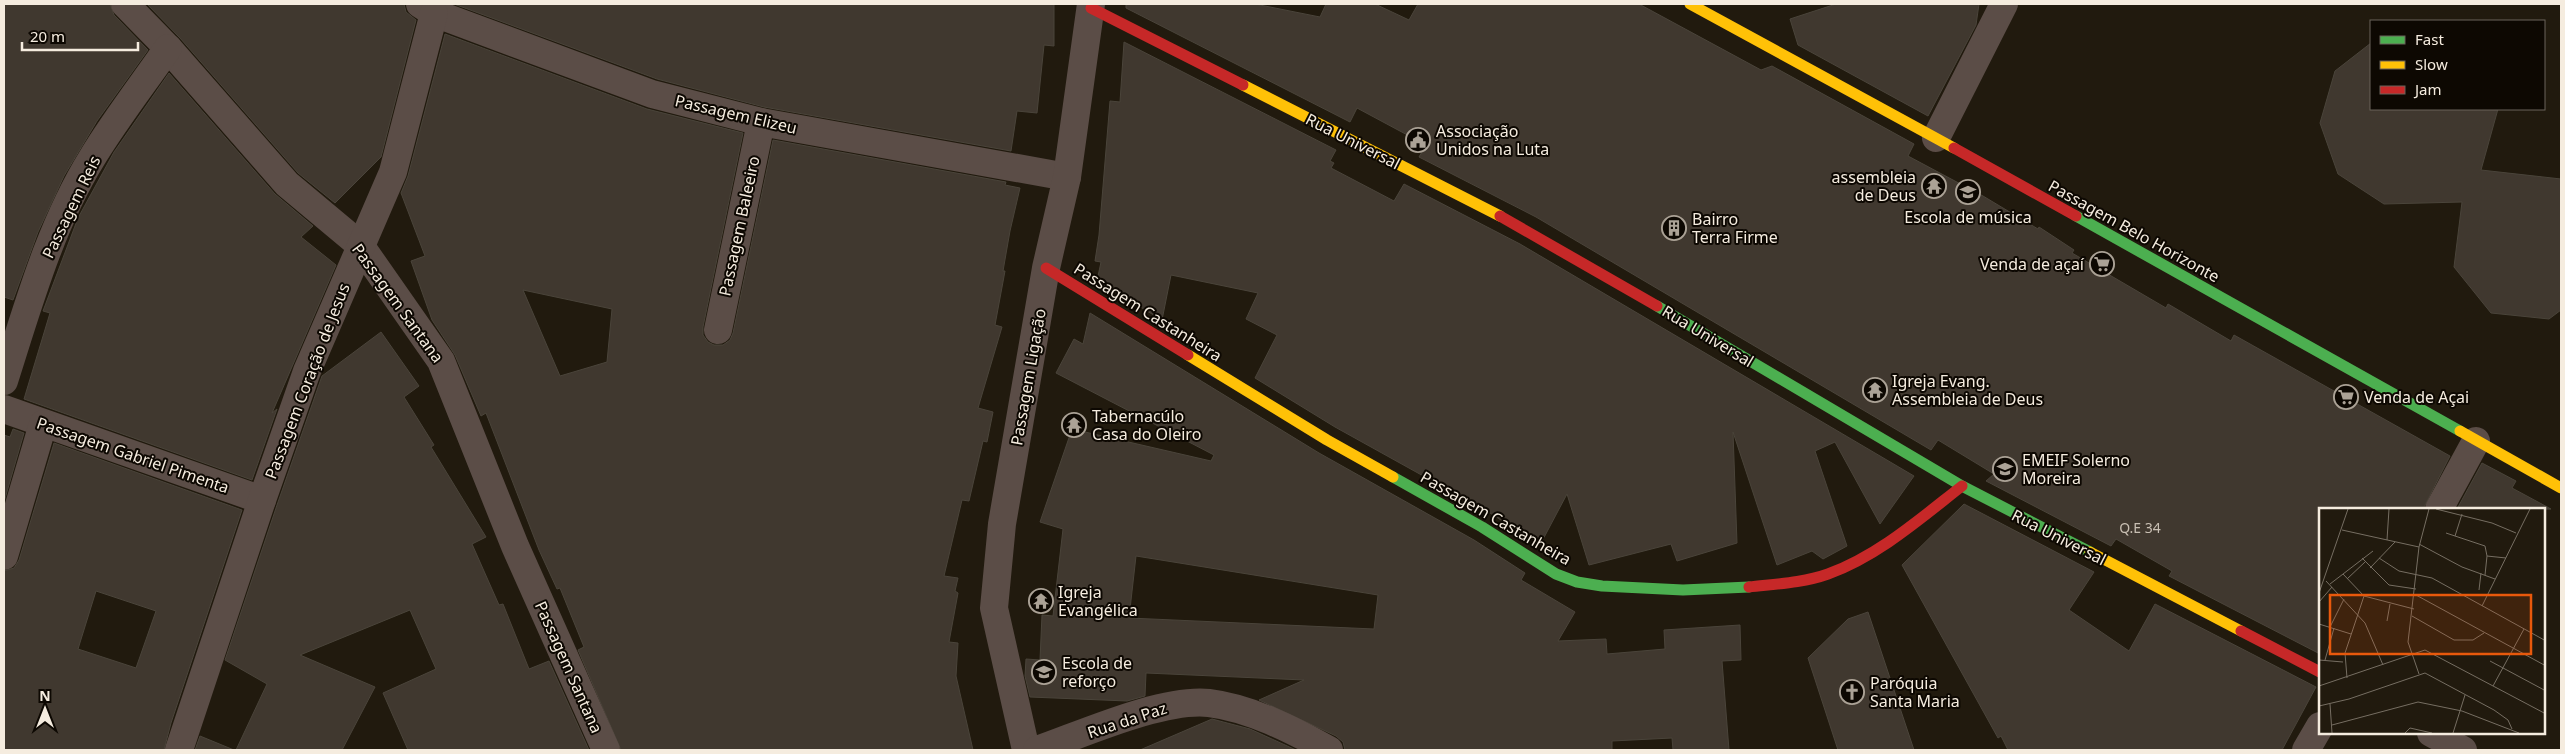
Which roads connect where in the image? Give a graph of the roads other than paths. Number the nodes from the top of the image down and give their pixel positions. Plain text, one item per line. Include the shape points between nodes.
1 (125, 4) edge
2 (1690, 4) edge
3 (2004, 4) edge
4 (1091, 6) edge
5 (427, 8) edge
6 (168, 48) junction
7 (761, 122) junction
8 (1936, 138) junction
9 (1066, 177) junction
10 (360, 245) junction
11 (1046, 268) junction
12 (718, 330) dead end
13 (4, 381) edge
14 (4, 410) edge
15 (43, 424) junction
16 (2476, 441) junction
17 (1962, 486) junction
18 (2561, 488) edge
19 (262, 500) junction
20 (2440, 508) edge
21 (4, 556) edge
22 (2319, 671) edge
23 (2319, 728) edge
24 (2433, 734) edge
25 (179, 750) edge
26 (606, 750) edge
27 (1026, 750) edge
28 (1037, 750) edge
29 (1329, 750) edge
30 (2306, 750) edge
31 (2462, 750) edge

1 - 6 street, Passagem Santana
2 - 8 street, Passagem Belo Horizonte
3 - 8 street
4 - 9 street, Passagem Ligação
4 - 17 street, Rua Universal via 1528,230
5 - 7 street, Passagem Elizeu via 652,94
5 - 10 street, Passagem Coração de Jesus via 393,172
6 - 10 street, Passagem Santana via 287,184
6 - 13 street, Passagem Reis via 92,159 56,230 32,292
7 - 9 street, Passagem Elizeu
7 - 12 street, Passagem Baleeiro
8 - 16 street, Passagem Belo Horizonte
9 - 11 street, Passagem Ligação
10 - 19 street, Passagem Coração de Jesus via 307,371
10 - 26 street, Passagem Santana via 441,361 515,546
11 - 17 street, Passagem Castanheira via 1327,440 1482,527 1556,574 1577,582 1684,590 1794,582 1828,574 1862,558
11 - 27 street, Passagem Ligação via 1002,524 994,608
14 - 15 street, Passagem Gabriel Pimenta
15 - 19 street, Passagem Gabriel Pimenta
15 - 21 street
16 - 18 street, Passagem Belo Horizonte
16 - 20 street
17 - 22 street, Rua Universal
19 - 25 street, Passagem Coração de Jesus
23 - 30 street
24 - 31 street
28 - 29 street, Rua da Paz via 1161,707 1209,703 1253,714

